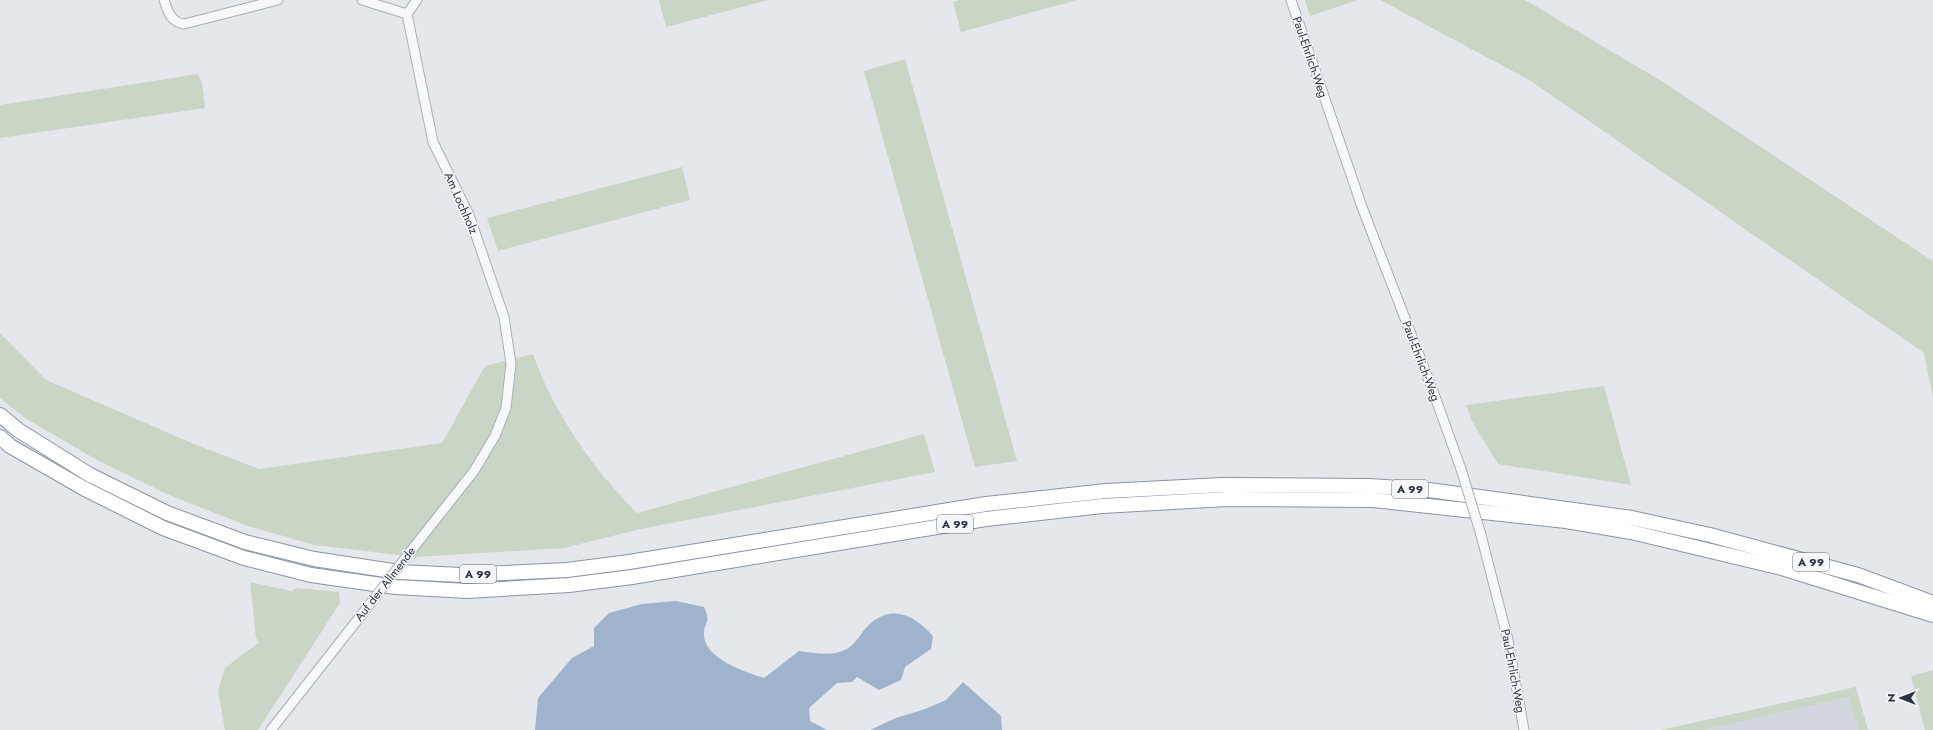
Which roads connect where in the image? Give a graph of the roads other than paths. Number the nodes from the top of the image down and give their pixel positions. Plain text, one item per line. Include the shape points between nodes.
1 (164, 0) edge
2 (278, 0) edge
3 (362, 0) edge
4 (417, 0) edge
5 (1291, 0) edge
6 (407, 14) junction
7 (0, 415) edge
8 (495, 436) joint
9 (0, 437) edge
10 (1910, 594) junction
11 (1933, 596) edge
12 (1933, 603) edge
13 (1933, 615) edge
14 (271, 730) edge
15 (1524, 730) edge

1 - 2 street via 171,18 176,23 184,24
3 - 6 street
4 - 6 street
5 - 15 street, Paul-Ehrlich-Weg, bridge via 1362,207 1461,469 1508,640
6 - 8 street, Am Lochholz via 433,142 469,215 504,317 511,364 510,383 506,408
7 - 10 highway, A 99 via 18,430 90,476 167,513 245,542 314,559 399,572 461,575 567,570 986,504 1106,491 1222,485 1370,486 1466,494 1632,518 1795,557 1858,575
8 - 14 street, Auf der Allmende, bridge via 474,470
9 - 13 highway, A 99 via 10,446 85,489 162,528 244,558 311,575 396,587 467,591 569,585 986,519 1102,506 1227,499 1373,500 1566,521 1631,532 1782,568
10 - 11 highway
10 - 12 highway, A 99

